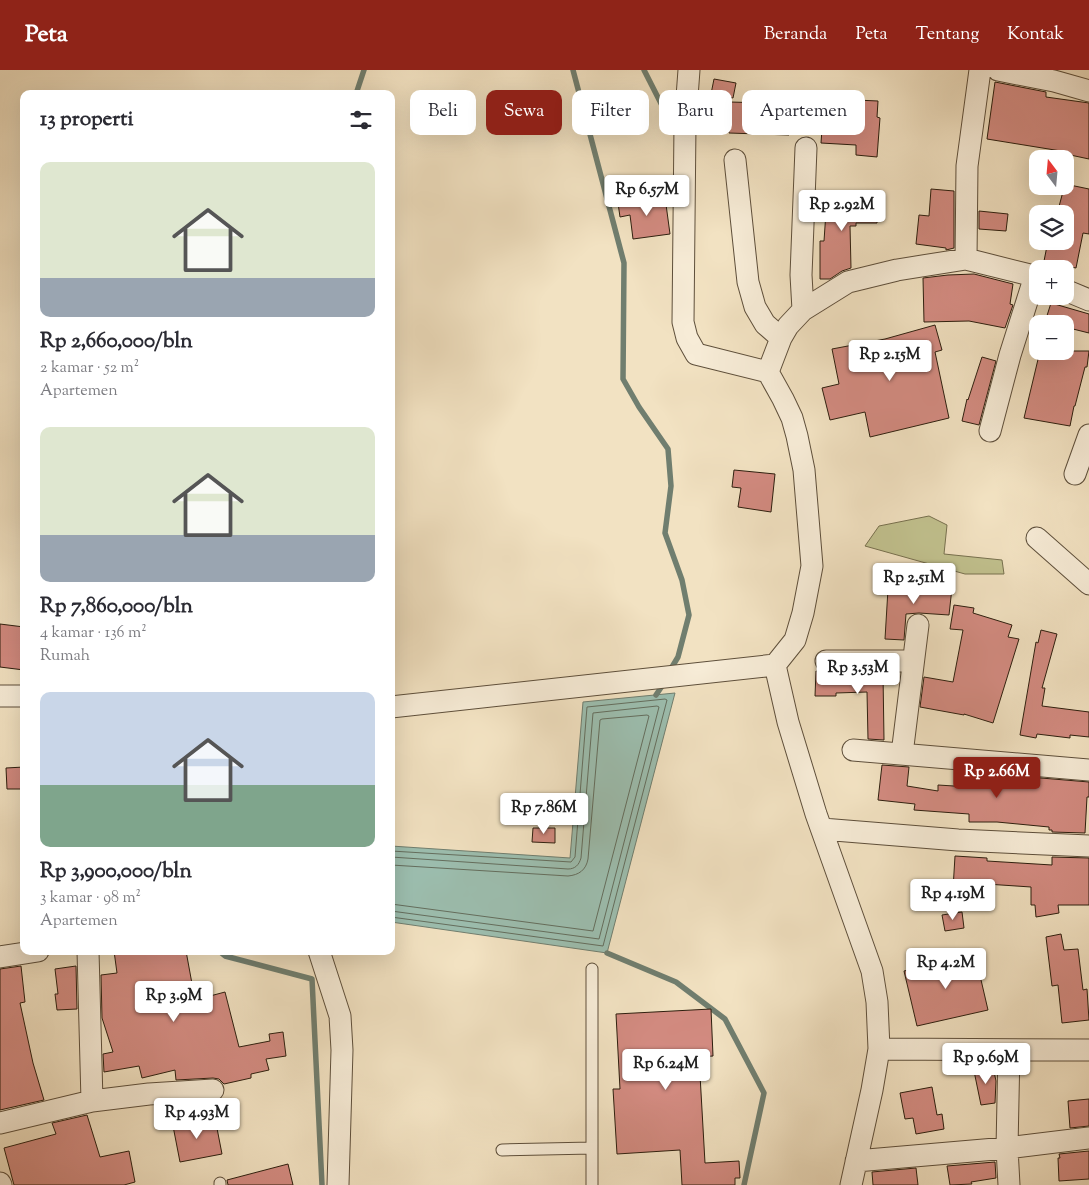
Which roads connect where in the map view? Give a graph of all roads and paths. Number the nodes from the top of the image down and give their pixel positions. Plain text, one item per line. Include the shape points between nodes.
1 (689, 70) edge
2 (980, 70) edge
3 (998, 70) edge
4 (1089, 91) edge
5 (806, 148) dead end
6 (735, 160) dead end
7 (966, 259) junction
8 (1029, 275) edge
9 (1074, 294) edge
10 (1029, 298) edge
11 (1089, 300) edge
12 (803, 310) junction
13 (781, 338) junction
14 (768, 372) junction
15 (990, 431) dead end
16 (1089, 435) edge
17 (1075, 474) dead end
18 (1037, 538) dead end
19 (1089, 584) edge
20 (918, 625) dead end
21 (826, 661) dead end
22 (912, 661) junction
23 (774, 664) junction
24 (0, 696) edge
25 (20, 696) edge
26 (395, 707) edge
27 (853, 750) dead end
28 (902, 754) junction
29 (1089, 770) edge
30 (822, 829) junction
31 (1089, 846) edge
32 (20, 954) edge
33 (88, 955) edge
34 (320, 955) edge
35 (0, 957) edge
36 (592, 969) dead end
37 (879, 1049) junction
38 (1009, 1050) junction
39 (1089, 1050) edge
40 (213, 1090) dead end
41 (92, 1101) junction
42 (0, 1123) edge
43 (1089, 1138) edge
44 (592, 1148) junction
45 (1007, 1148) junction
46 (502, 1150) dead end
47 (856, 1161) junction
48 (338, 1185) edge
49 (592, 1185) edge
50 (851, 1185) edge
51 (1009, 1185) edge

1 - 14 street via 682,275 683,322 687,338 696,354
2 - 7 street via 966,166
3 - 4 street
5 - 12 street via 801,275
6 - 13 street via 748,282 755,307 765,324
7 - 8 street
7 - 12 street via 896,270 848,282
9 - 11 street
10 - 15 street
12 - 13 street
13 - 14 street
14 - 23 street via 792,418 797,436 804,470 812,566 804,614 795,640
16 - 17 street
18 - 19 street
20 - 22 street
21 - 22 street
22 - 28 street
23 - 26 street
23 - 30 street via 788,722
24 - 25 street
27 - 28 street
28 - 29 street
30 - 31 street
30 - 37 street via 872,970
32 - 35 street
33 - 41 street
34 - 48 street via 340,1016
36 - 44 lane
37 - 38 street
37 - 47 street
38 - 39 street
38 - 45 street
40 - 41 street
41 - 42 street
43 - 45 street
44 - 46 lane
44 - 49 lane
45 - 47 street
45 - 51 street
47 - 50 street

